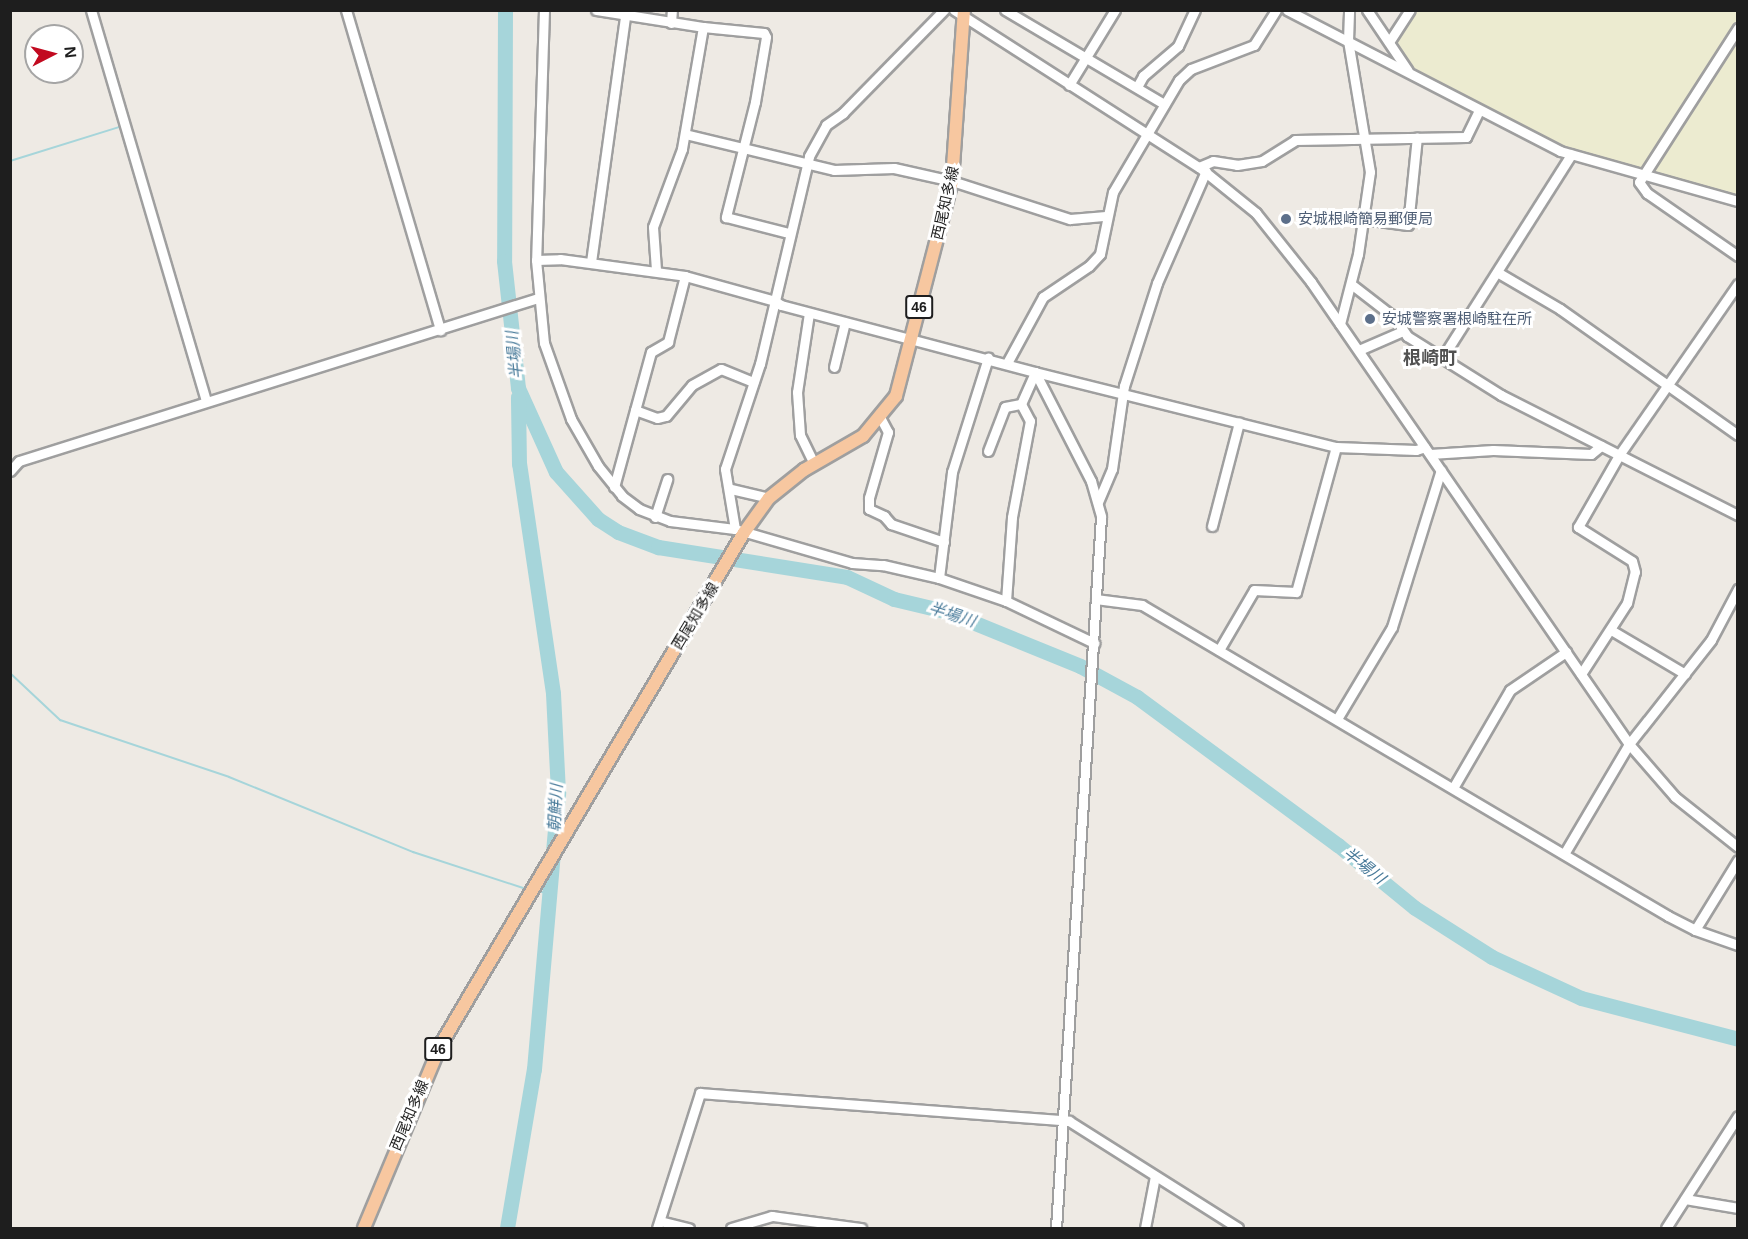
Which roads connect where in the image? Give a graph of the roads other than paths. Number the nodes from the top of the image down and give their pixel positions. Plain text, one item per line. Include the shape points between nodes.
1 (91, 10) edge
2 (346, 10) edge
3 (544, 10) edge
4 (596, 10) edge
5 (672, 10) edge
6 (945, 10) edge
7 (1005, 10) edge
8 (1115, 10) edge
9 (1195, 10) edge
10 (1276, 10) edge
11 (1287, 10) edge
12 (1349, 10) edge
13 (1367, 10) edge
14 (1410, 10) edge
15 (961, 13) edge
16 (625, 17) junction
17 (671, 23) junction
18 (703, 27) junction
19 (1737, 28) edge
20 (1348, 40) junction
21 (1389, 42) junction
22 (1087, 57) junction
23 (1409, 74) junction
24 (1069, 85) junction
25 (1137, 87) junction
26 (1164, 104) junction
27 (1479, 110) junction
28 (685, 134) junction
29 (1147, 134) junction
30 (1418, 137) junction
31 (1366, 138) junction
32 (744, 148) junction
33 (1571, 155) junction
34 (807, 163) junction
35 (1203, 169) junction
36 (1642, 176) junction
37 (952, 181) junction
38 (1737, 201) edge
39 (1106, 216) junction
40 (1364, 219) junction
41 (789, 233) junction
42 (1737, 256) edge
43 (536, 260) junction
44 (591, 262) junction
45 (656, 270) junction
46 (1497, 272) junction
47 (685, 276) junction
48 (1351, 284) junction
49 (1737, 284) edge
50 (536, 299) junction
51 (775, 301) junction
52 (809, 313) junction
53 (845, 322) junction
54 (1340, 324) junction
55 (440, 330) junction
56 (1403, 331) junction
57 (911, 339) junction
58 (1359, 350) junction
59 (988, 358) junction
60 (1442, 358) junction
61 (1007, 363) junction
62 (834, 366) dead end
63 (1035, 372) junction
64 (753, 382) junction
65 (1666, 386) junction
66 (1124, 393) junction
67 (206, 400) junction
68 (1021, 404) junction
69 (635, 410) junction
70 (880, 419) junction
71 (1239, 422) junction
72 (1737, 435) edge
73 (1601, 446) junction
74 (1336, 447) junction
75 (1427, 450) junction
76 (988, 451) dead end
77 (1619, 455) junction
78 (814, 464) junction
79 (1441, 470) junction
80 (10, 471) edge
81 (667, 479) dead end
82 (614, 487) junction
83 (731, 489) junction
84 (769, 498) junction
85 (1098, 502) junction
86 (1737, 515) edge
87 (656, 517) junction
88 (1212, 526) dead end
89 (739, 532) junction
90 (944, 542) junction
91 (939, 578) junction
92 (1737, 589) edge
93 (1096, 599) junction
94 (1006, 602) junction
95 (1611, 630) junction
96 (1094, 646) junction
97 (1219, 650) junction
98 (1566, 652) junction
99 (1581, 674) junction
100 (1684, 674) junction
101 (1337, 719) junction
102 (1629, 744) junction
103 (1453, 788) junction
104 (1737, 847) edge
105 (1564, 854) junction
106 (1737, 860) edge
107 (1695, 930) junction
108 (1737, 945) edge
109 (1737, 1116) edge
110 (1061, 1119) junction
111 (1155, 1176) junction
112 (1684, 1199) junction
113 (1737, 1208) edge
114 (659, 1225) edge
115 (364, 1228) edge
116 (689, 1228) edge
117 (731, 1228) edge
118 (861, 1228) edge
119 (1056, 1228) edge
120 (1145, 1228) edge
121 (1238, 1228) edge
122 (1666, 1228) edge

1 - 67 street
2 - 55 street
3 - 43 street
4 - 16 street
5 - 17 street
6 - 34 street via 843,113 826,125
7 - 22 street
8 - 22 street
9 - 25 street via 1178,46 1143,76
10 - 26 street via 1254,45 1184,73
11 - 20 street
12 - 20 street
13 - 21 street
14 - 21 street
15 - 24 street
15 - 37 main road, 西尾知多線 / 46
16 - 17 street
16 - 44 street
17 - 18 street
18 - 28 street
18 - 32 street via 764,33 766,37
19 - 36 street
20 - 23 street
20 - 31 street
21 - 23 street
22 - 24 street
22 - 25 street
23 - 27 street
24 - 29 street
25 - 26 street
26 - 29 street
27 - 30 street via 1466,137
27 - 33 street
28 - 32 street
28 - 45 street via 653,227
29 - 35 street
29 - 39 street via 1123,173
30 - 31 street
30 - 40 street via 1408,225
31 - 35 street via 1295,140 1262,161 1237,165 1213,161
31 - 40 street via 1370,172
32 - 34 street
32 - 41 street via 726,217
33 - 36 street
33 - 46 street
34 - 37 street via 834,170 894,168
34 - 41 street
35 - 54 street via 1266,225
35 - 66 street via 1157,283
36 - 38 street
36 - 42 street via 1640,187 1647,194
37 - 39 street via 1070,219
37 - 57 main road, 西尾知多線 / 46
39 - 61 street via 1100,254 1043,297
40 - 48 street
41 - 51 street
43 - 44 street
43 - 50 street
44 - 45 street
45 - 47 street
46 - 60 street
46 - 65 street via 1560,309
47 - 51 street
47 - 69 street via 668,342 651,352
48 - 54 street
48 - 56 street via 1395,318
49 - 65 street
50 - 55 street
50 - 82 street via 544,344 562,398 584,442
51 - 52 street
51 - 64 street
52 - 53 street
52 - 78 street via 797,392 800,435
53 - 57 street
53 - 62 street
54 - 58 street
55 - 67 street
56 - 58 street
56 - 60 street
57 - 59 street
57 - 70 main road, 西尾知多線 / 46 via 896,396
58 - 75 street
59 - 61 street
59 - 90 street via 952,472
60 - 73 street via 1501,395
61 - 63 street
63 - 66 street
63 - 68 street
63 - 85 street
64 - 69 street via 721,369 693,385 666,416 657,418
64 - 83 street via 725,469
65 - 72 street
65 - 77 street
66 - 71 street
66 - 85 street via 1112,469
67 - 80 street via 19,460
68 - 76 street via 1005,407
68 - 94 street via 1030,421 1012,517
69 - 82 street
70 - 78 main road, 西尾知多線 / 46 via 863,436
70 - 90 street via 888,432 868,498 869,509 891,524
71 - 74 street
71 - 88 street
73 - 75 street via 1591,454
73 - 77 street
74 - 75 street
74 - 97 street via 1296,592 1254,590
75 - 79 street
77 - 86 street
77 - 95 street via 1578,527 1632,561 1635,567 1627,603
78 - 84 main road, 西尾知多線 / 46
79 - 98 street
79 - 101 street via 1392,627
81 - 87 street
82 - 87 street via 630,503
83 - 84 street
83 - 89 street
84 - 89 main road, 西尾知多線 / 46
85 - 93 street
87 - 89 street
89 - 91 street via 852,563 883,565
89 - 115 main road, 西尾知多線 / 46 via 736,546 440,1046
90 - 91 street
91 - 94 street
92 - 100 street via 1715,634
93 - 96 street
93 - 97 street via 1138,603
94 - 96 street
95 - 99 street
95 - 100 street
96 - 110 street
97 - 101 street
98 - 99 street
98 - 103 street via 1510,690
99 - 102 street
100 - 102 street
101 - 103 street
102 - 104 street via 1675,797
102 - 105 street
103 - 105 street
105 - 107 street
106 - 107 street
107 - 108 street
109 - 112 street
110 - 111 street
110 - 114 street via 700,1093
110 - 119 street
111 - 120 street
111 - 121 street
112 - 113 street
112 - 122 street
114 - 116 street
117 - 118 street via 772,1216

